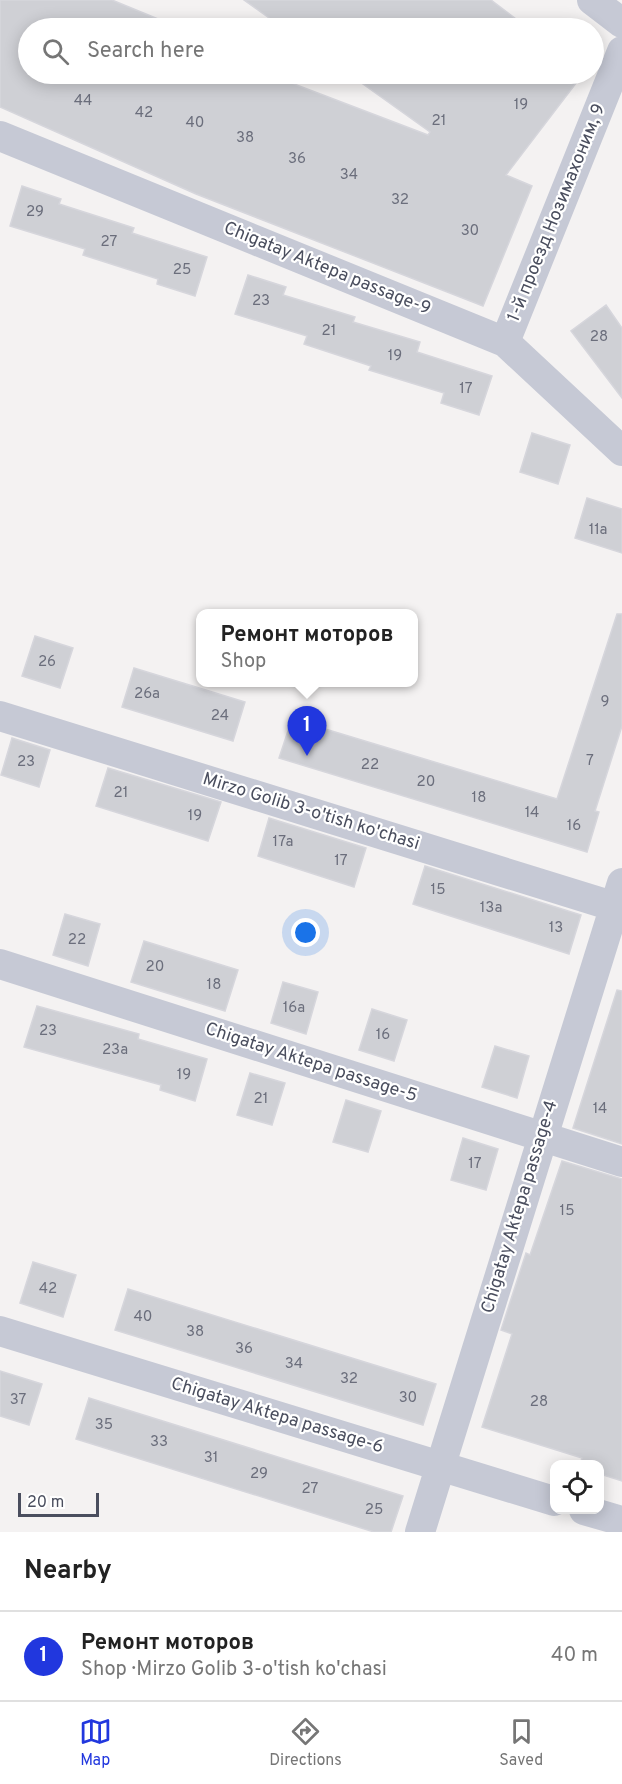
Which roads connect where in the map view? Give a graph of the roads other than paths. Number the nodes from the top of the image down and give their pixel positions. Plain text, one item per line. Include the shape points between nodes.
1 (622, 51) edge
2 (0, 136) edge
3 (505, 342) junction
4 (622, 451) edge
5 (0, 716) edge
6 (619, 899) edge
7 (0, 964) edge
8 (542, 1136) junction
9 (622, 1162) edge
10 (0, 1331) edge
11 (440, 1466) junction
12 (550, 1499) edge
13 (600, 1514) edge
14 (622, 1521) edge
15 (420, 1532) edge

1 - 3 street, 1-й проезд Нозимахоним, 9
2 - 3 street, Chigatay Aktepa passage-9
3 - 4 street, Chigatay Aktepa passage-9
5 - 6 street, Mirzo Golib 3-o'tish ko'chasi
6 - 8 street, Chigatay Aktepa passage-4
7 - 8 street, Chigatay Aktepa passage-5
8 - 9 street, Chigatay Aktepa passage-5
8 - 11 street, Chigatay Aktepa passage-4
10 - 11 street, Chigatay Aktepa passage-6
11 - 12 street, Chigatay Aktepa passage-6
11 - 15 street, Chigatay Aktepa passage-4
13 - 14 street

